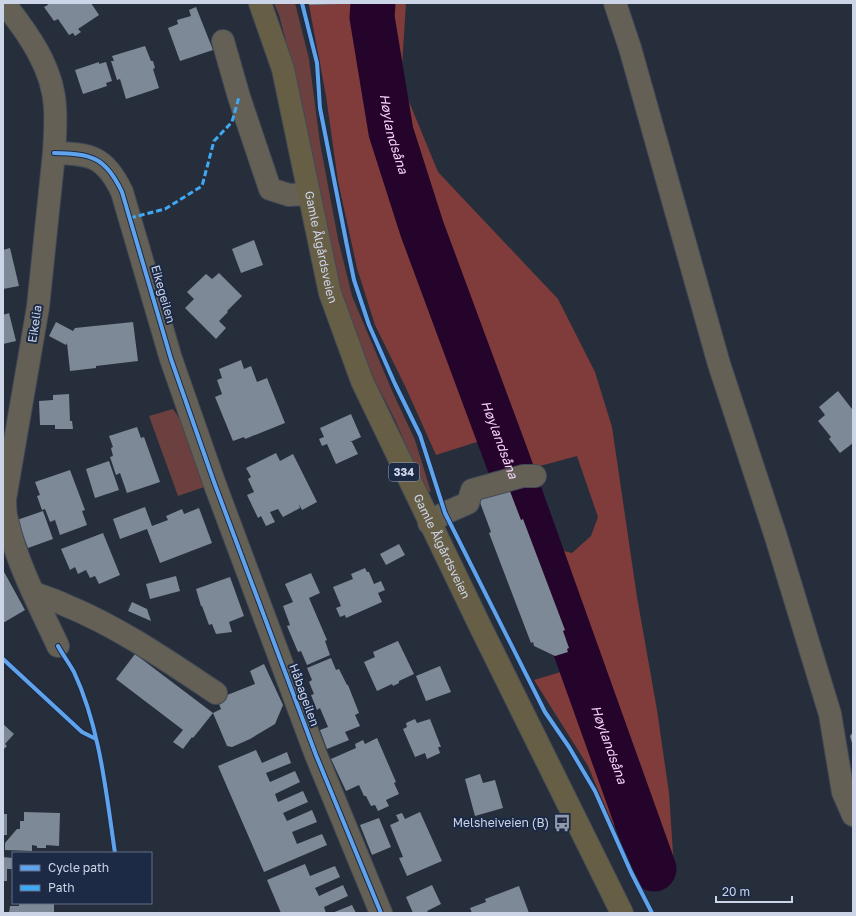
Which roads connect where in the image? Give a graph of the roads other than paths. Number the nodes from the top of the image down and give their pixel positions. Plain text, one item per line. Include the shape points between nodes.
1 (4, 3) edge
2 (260, 3) edge
3 (615, 3) edge
4 (223, 41) dead end
5 (54, 153) junction
6 (309, 194) junction
7 (521, 477) dead end
8 (214, 482) joint
9 (429, 523) junction
10 (34, 593) junction
11 (58, 646) dead end
12 (216, 693) dead end
13 (848, 791) edge
14 (853, 815) edge
15 (381, 913) edge
16 (622, 913) edge

1 - 5 street, Eikelia via 36,50 52,88 56,113
2 - 6 main road, Gamle Ålgårdsveien / 334 via 283,69
3 - 13 street via 719,364 776,537 830,714
4 - 6 street via 270,189 289,195
5 - 8 street, Eikegeilen via 92,157 114,176 122,192 171,358
5 - 10 street, Eikelia via 38,307 5,499 6,519
6 - 9 main road, Gamle Ålgårdsveien / 334 via 330,293 362,381
7 - 9 street via 472,490 468,503
8 - 15 street, Håbageilen via 316,755
9 - 16 main road, Gamle Ålgårdsveien / 334
10 - 11 street, Eikelia
10 - 12 street via 106,624 155,652
13 - 14 street

